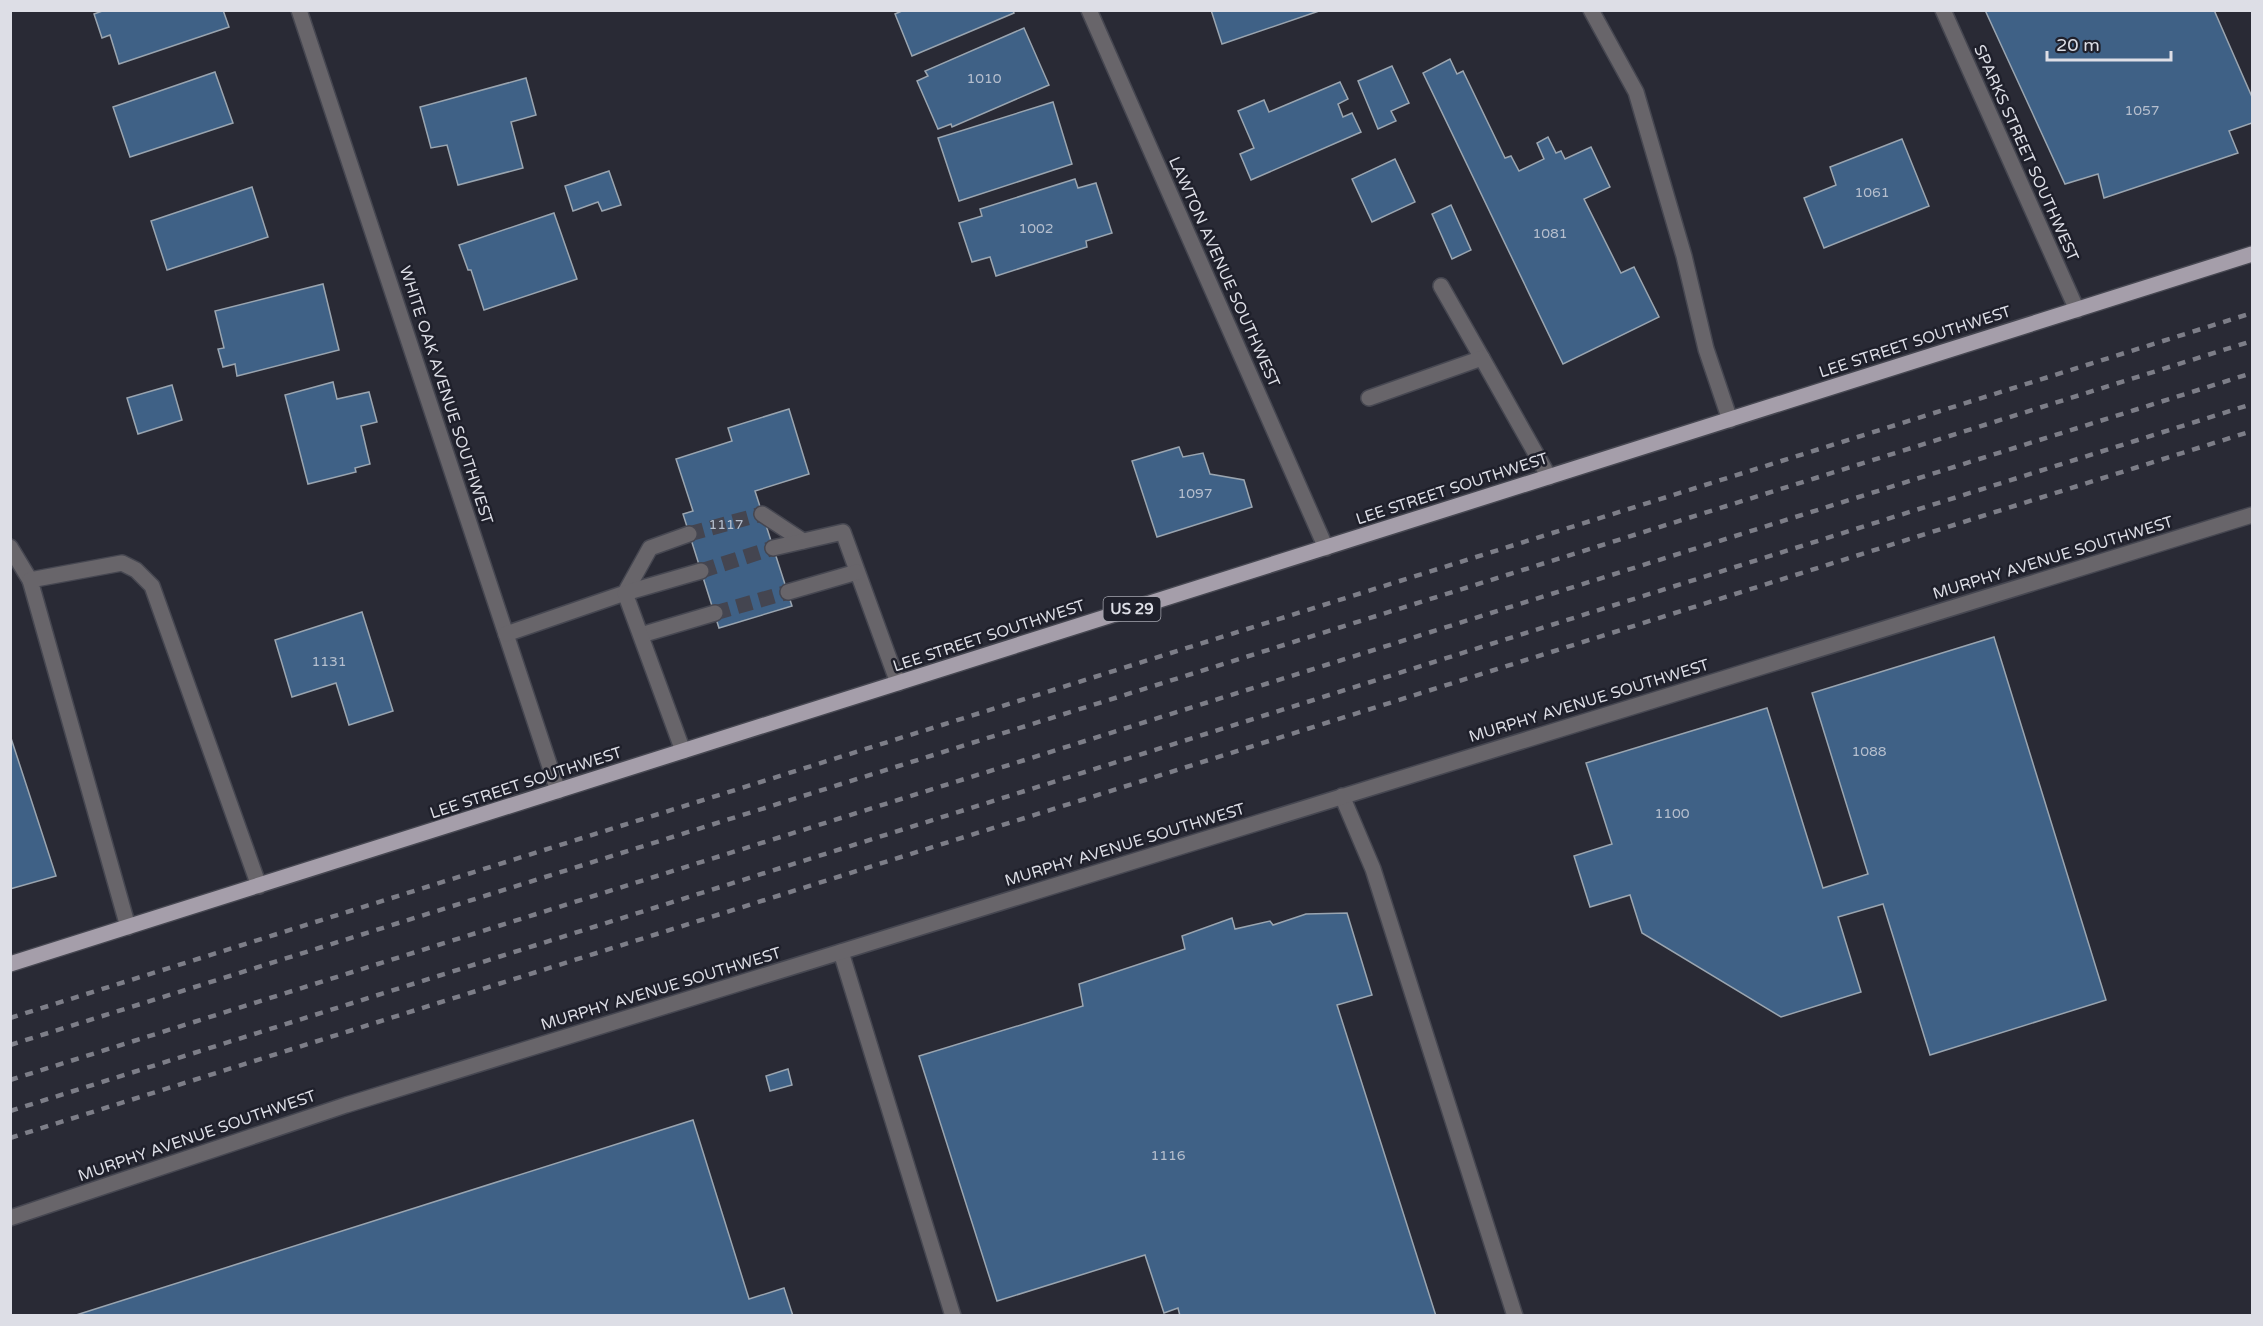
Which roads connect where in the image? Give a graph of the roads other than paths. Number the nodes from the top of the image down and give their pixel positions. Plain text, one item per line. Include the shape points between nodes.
1 (299, 10) edge
2 (1089, 10) edge
3 (1591, 10) edge
4 (1942, 10) edge
5 (2253, 254) edge
6 (1441, 285) dead end
7 (2077, 310) junction
8 (1482, 358) junction
9 (1370, 398) dead end
10 (1730, 420) junction
11 (1549, 477) junction
12 (762, 514) dead end
13 (2253, 515) edge
14 (689, 534) tunnel mouth
15 (803, 541) junction
16 (10, 547) edge
17 (773, 548) tunnel mouth
18 (1326, 548) junction
19 (701, 571) tunnel mouth
20 (857, 572) junction
21 (30, 580) junction
22 (788, 592) tunnel mouth
23 (626, 593) junction
24 (715, 613) tunnel mouth
25 (506, 634) junction
26 (641, 635) junction
27 (898, 683) junction
28 (683, 751) junction
29 (558, 791) junction
30 (1342, 796) junction
31 (259, 886) junction
32 (128, 927) junction
33 (841, 952) junction
34 (10, 964) edge
35 (10, 1218) edge
36 (953, 1316) edge
37 (1515, 1316) edge

1 - 25 street, WHITE OAK AVENUE SOUTHWEST
2 - 18 street, LAWTON AVENUE SOUTHWEST
3 - 10 street via 1636,92 1684,256 1706,349
4 - 7 street, SPARKS STREET SOUTHWEST
5 - 7 main road, LEE STREET SOUTHWEST / US 29
6 - 8 street
7 - 10 main road, LEE STREET SOUTHWEST / US 29
8 - 9 street
8 - 11 street
10 - 11 main road, LEE STREET SOUTHWEST / US 29
11 - 18 main road, LEE STREET SOUTHWEST / US 29
12 - 15 street
13 - 30 street, MURPHY AVENUE SOUTHWEST
14 - 23 street via 650,548
15 - 17 street
15 - 20 street via 843,532
16 - 21 street
18 - 27 main road, LEE STREET SOUTHWEST / US 29
19 - 23 street
20 - 22 street
20 - 27 street
21 - 31 street via 122,562 152,586
21 - 32 street
23 - 25 street
23 - 26 street
24 - 26 street
25 - 29 street, WHITE OAK AVENUE SOUTHWEST
26 - 28 street
27 - 28 main road, LEE STREET SOUTHWEST / US 29
28 - 29 main road, LEE STREET SOUTHWEST / US 29
29 - 31 main road, LEE STREET SOUTHWEST / US 29
30 - 33 street, MURPHY AVENUE SOUTHWEST
30 - 37 street via 1373,869
31 - 32 main road, LEE STREET SOUTHWEST / US 29
32 - 34 main road, LEE STREET SOUTHWEST / US 29
33 - 35 street, MURPHY AVENUE SOUTHWEST via 346,1105
33 - 36 street

